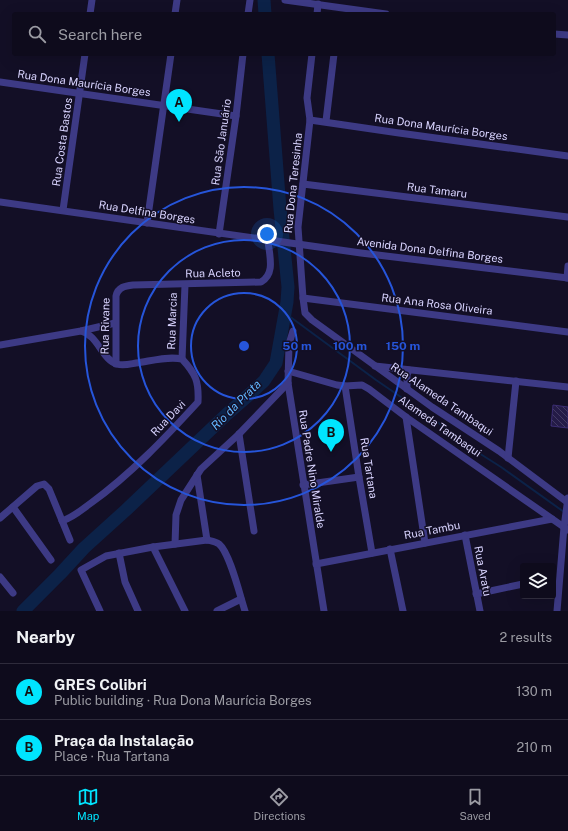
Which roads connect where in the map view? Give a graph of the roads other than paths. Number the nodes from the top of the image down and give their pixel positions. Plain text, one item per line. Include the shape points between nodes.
1 (92, 0) edge
2 (177, 0) edge
3 (250, 0) edge
4 (285, 0) edge
5 (328, 3) edge
6 (318, 4) junction
7 (339, 11) edge
8 (90, 12) edge
9 (176, 12) edge
10 (248, 12) edge
11 (317, 12) edge
12 (355, 12) edge
13 (556, 34) edge
14 (568, 35) edge
15 (85, 56) edge
16 (171, 56) edge
17 (243, 56) edge
18 (312, 56) edge
19 (334, 56) edge
20 (0, 82) edge
21 (80, 94) junction
22 (164, 106) junction
23 (236, 116) junction
24 (310, 120) junction
25 (326, 121) junction
26 (568, 156) edge
27 (303, 184) junction
28 (0, 202) edge
29 (63, 210) junction
30 (568, 218) edge
31 (147, 223) junction
32 (219, 234) junction
33 (271, 240) junction
34 (291, 243) joint
35 (299, 244) junction
36 (568, 266) edge
37 (567, 278) edge
38 (185, 285) junction
39 (120, 289) joint
40 (303, 298) junction
41 (305, 313) joint
42 (115, 323) junction
43 (81, 331) junction
44 (293, 331) dead end
45 (568, 332) edge
46 (0, 345) edge
47 (182, 359) junction
48 (116, 364) junction
49 (374, 366) junction
50 (409, 370) junction
51 (288, 371) junction
52 (516, 381) junction
53 (288, 383) junction
54 (345, 386) junction
55 (568, 387) edge
56 (407, 389) junction
57 (406, 417) junction
58 (239, 434) junction
59 (508, 458) junction
60 (197, 475) junction
61 (359, 477) junction
62 (303, 486) junction
63 (567, 502) edge
64 (13, 507) junction
65 (0, 518) edge
66 (552, 519) junction
67 (62, 520) junction
68 (565, 526) edge
69 (254, 531) dead end
70 (465, 535) junction
71 (70, 540) dead end
72 (207, 540) junction
73 (425, 543) junction
74 (175, 544) junction
75 (153, 547) junction
76 (390, 549) junction
77 (119, 553) junction
78 (372, 553) junction
79 (51, 560) dead end
80 (316, 564) junction
81 (0, 577) edge
82 (556, 577) edge
83 (520, 585) edge
84 (13, 593) dead end
85 (476, 594) junction
86 (241, 599) junction
87 (100, 611) edge
88 (138, 611) edge
89 (185, 611) edge
90 (217, 611) edge
91 (245, 611) edge
92 (324, 611) edge
93 (403, 611) edge
94 (480, 611) edge
95 (557, 611) edge

1 - 8 street
2 - 9 street
3 - 10 street
4 - 6 street
5 - 6 street
5 - 7 street
6 - 11 street
7 - 12 street
13 - 14 street
15 - 21 street, Rua Costa Bastos
16 - 22 street
17 - 23 street, Rua Sāo Januário
18 - 24 street, Rua Dona Teresinha via 307,98
19 - 25 street
20 - 21 street, Rua Dona Maurícia Borges
21 - 22 street, Rua Dona Maurícia Borges
21 - 29 street, Rua Costa Bastos
22 - 23 street, Rua Dona Maurícia Borges
22 - 31 street
23 - 32 street, Rua Sāo Januário
24 - 25 street, Rua Dona Maurícia Borges
24 - 27 street, Rua Dona Teresinha
25 - 26 street, Rua Dona Maurícia Borges via 399,134
27 - 30 street, Rua Tamaru
27 - 35 street, Rua Dona Teresinha via 298,227
28 - 29 street, Rua Delfina Borges
29 - 31 street, Rua Delfina Borges
31 - 32 street, Rua Delfina Borges
32 - 33 street, Rua Delfina Borges
33 - 34 street, Rua Delfina Borges
33 - 38 street, Rua Acleto via 270,274 261,282
34 - 35 street, Avenida Dona Delfina Borges
35 - 37 street, Avenida Dona Delfina Borges via 361,254
35 - 40 street, Rua Dona Teresinha
36 - 37 street
38 - 39 street, Rua Acleto via 133,285
38 - 47 street, Rua Marcia
39 - 42 street, Rua Rivane via 116,296
40 - 41 street, Rua Dona Teresinha
40 - 45 street, Rua Ana Rosa Oliveira
41 - 49 street, Rua Alameda Tambaqui
42 - 43 street
42 - 48 street, Rua Rivane
43 - 46 street
43 - 48 street via 90,335
44 - 51 street, Rua Padre Nino Miralde via 289,344
47 - 48 street via 167,358 125,365
47 - 67 street, Rua Davi via 196,376 198,402 109,490 74,516
49 - 50 street
49 - 56 street, Rua Alameda Tambaqui
50 - 52 street
50 - 56 street
51 - 53 street, Rua Padre Nino Miralde
51 - 54 street, Alameda Tambaqui
52 - 55 street
52 - 59 street
53 - 58 street
53 - 62 street, Rua Padre Nino Miralde
54 - 57 street, Alameda Tambaqui via 362,385
54 - 61 street, Rua Tartana
56 - 59 street, Rua Alameda Tambaqui
57 - 66 street, Alameda Tambaqui
57 - 73 street
58 - 60 street via 209,460
58 - 69 street
59 - 63 street, Rua Alameda Tambaqui
60 - 72 street
60 - 74 street via 181,500 176,515
61 - 62 street
61 - 78 street, Rua Tartana
62 - 80 street, Rua Padre Nino Miralde
63 - 68 street
64 - 65 street
64 - 67 street via 37,486 44,484 50,489
64 - 79 street
66 - 68 street, Alameda Tambaqui
66 - 70 street, Rua Tambu
67 - 71 street
68 - 82 street
70 - 73 street, Rua Tambu
70 - 85 street, Rua Aratu
72 - 74 street
72 - 86 street via 215,542 223,549
73 - 76 street, Rua Tambu
74 - 75 street
75 - 77 street
75 - 89 street
76 - 78 street, Rua Tambu
76 - 93 street
77 - 87 street via 98,559 81,570
77 - 88 street via 125,582
78 - 80 street, Rua Tambu
80 - 92 street, Rua Padre Nino Miralde
81 - 84 street
82 - 95 street
83 - 85 street
85 - 94 street, Rua Aratu
86 - 90 street
86 - 91 street

